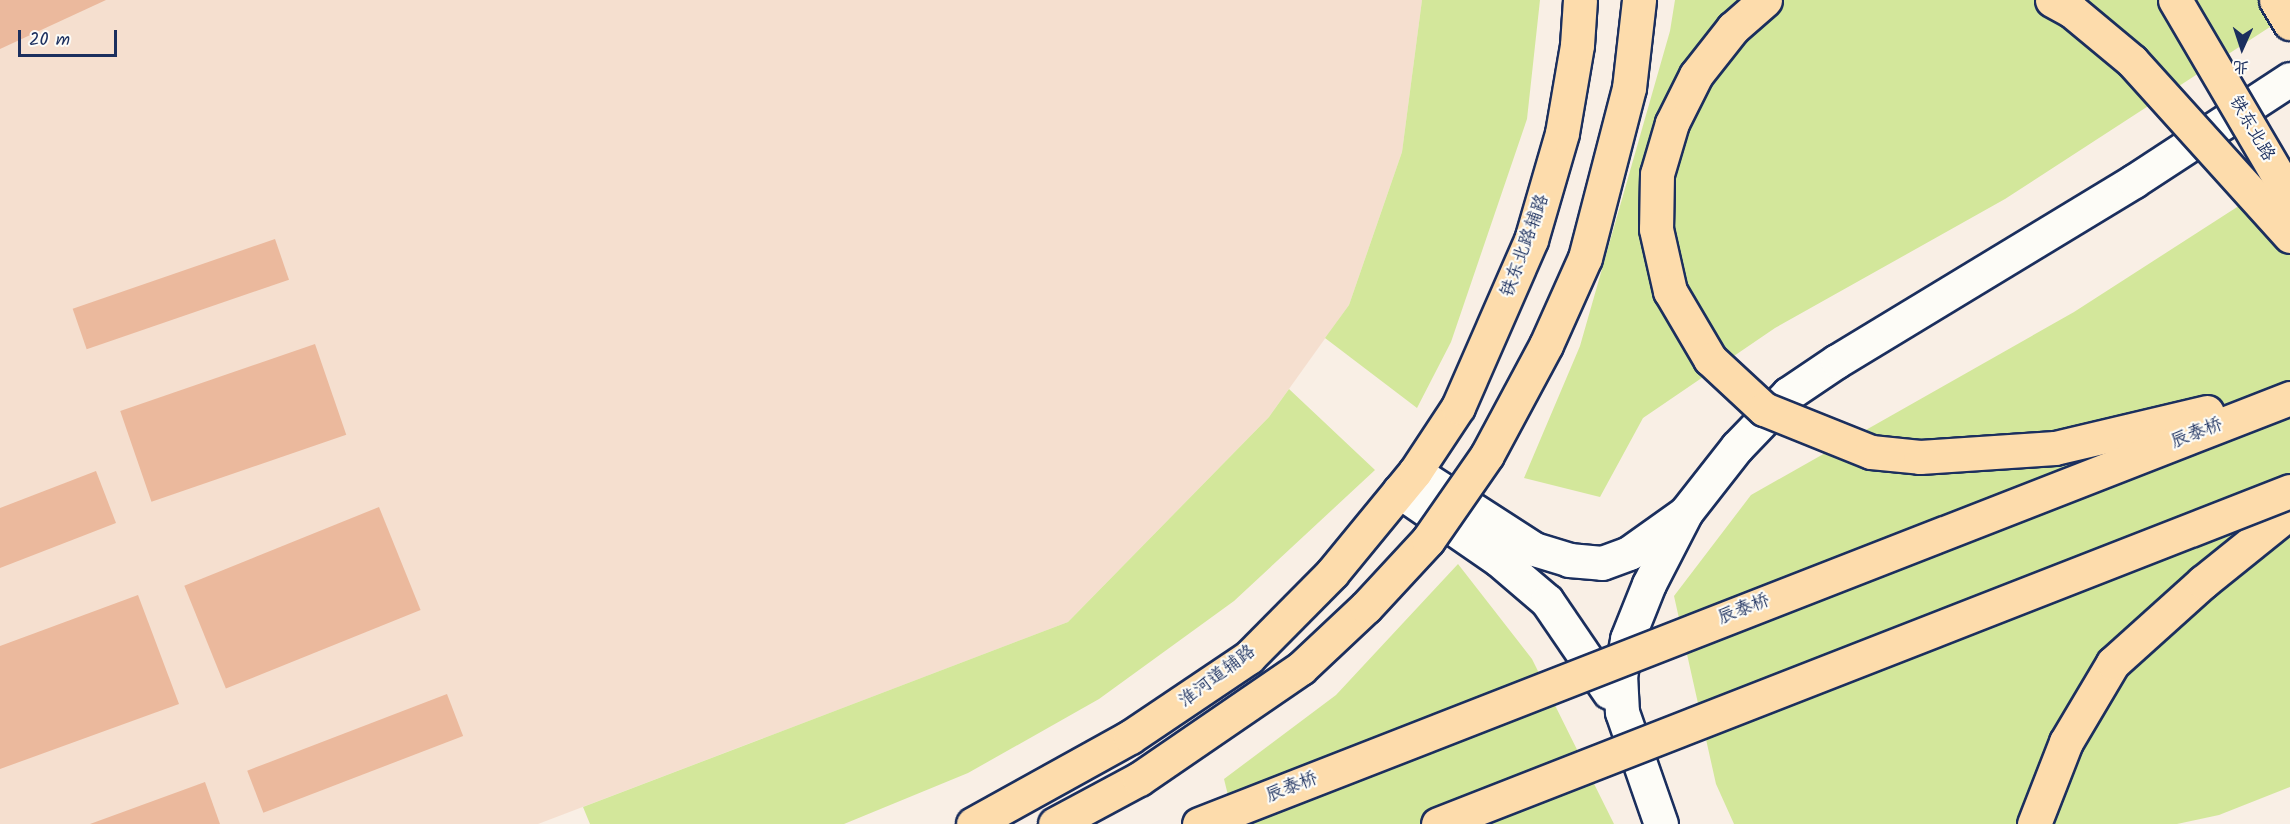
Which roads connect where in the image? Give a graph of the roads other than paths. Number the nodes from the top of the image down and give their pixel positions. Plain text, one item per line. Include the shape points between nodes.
1 (1580, 0) edge
2 (1639, 0) edge
3 (1765, 0) edge
4 (2052, 0) edge
5 (2175, 0) edge
6 (2276, 0) edge
7 (2290, 23) edge
8 (2290, 80) edge
9 (2290, 196) edge
10 (2290, 236) edge
11 (2290, 392) edge
12 (2290, 398) edge
13 (1407, 481) junction
14 (2290, 491) edge
15 (1686, 512) junction
16 (2290, 512) edge
17 (1622, 712) junction
18 (973, 824) edge
19 (1055, 824) edge
20 (1199, 824) edge
21 (1438, 824) edge
22 (1661, 824) edge
23 (2034, 824) edge

1 - 13 main road, 铁东北路辅路 via 1577,45 1562,133 1531,240 1458,406
2 - 19 main road, bridge via 1629,88 1585,258 1546,345 1487,455 1428,540 1366,607 1301,668 1139,778
3 - 11 main road, bridge via 1713,52 1683,98 1665,142 1656,198 1656,229 1670,291 1710,359 1764,409 1871,452 1920,457 2055,448
4 - 10 main road, bridge via 2072,11 2132,62
5 - 9 main road, 铁东北路, bridge
6 - 7 main road
8 - 15 street via 1788,394 1737,447
12 - 20 main road, 辰泰桥, bridge
13 - 15 street via 1534,549 1569,560 1602,563 1629,553
13 - 17 street via 1547,601
13 - 18 main road, 淮河道辅路 via 1299,611 1248,657 1130,737
14 - 21 main road, bridge
15 - 17 street via 1649,584 1627,639 1620,676
16 - 23 main road via 2203,582 2113,663 2066,742
17 - 22 street

